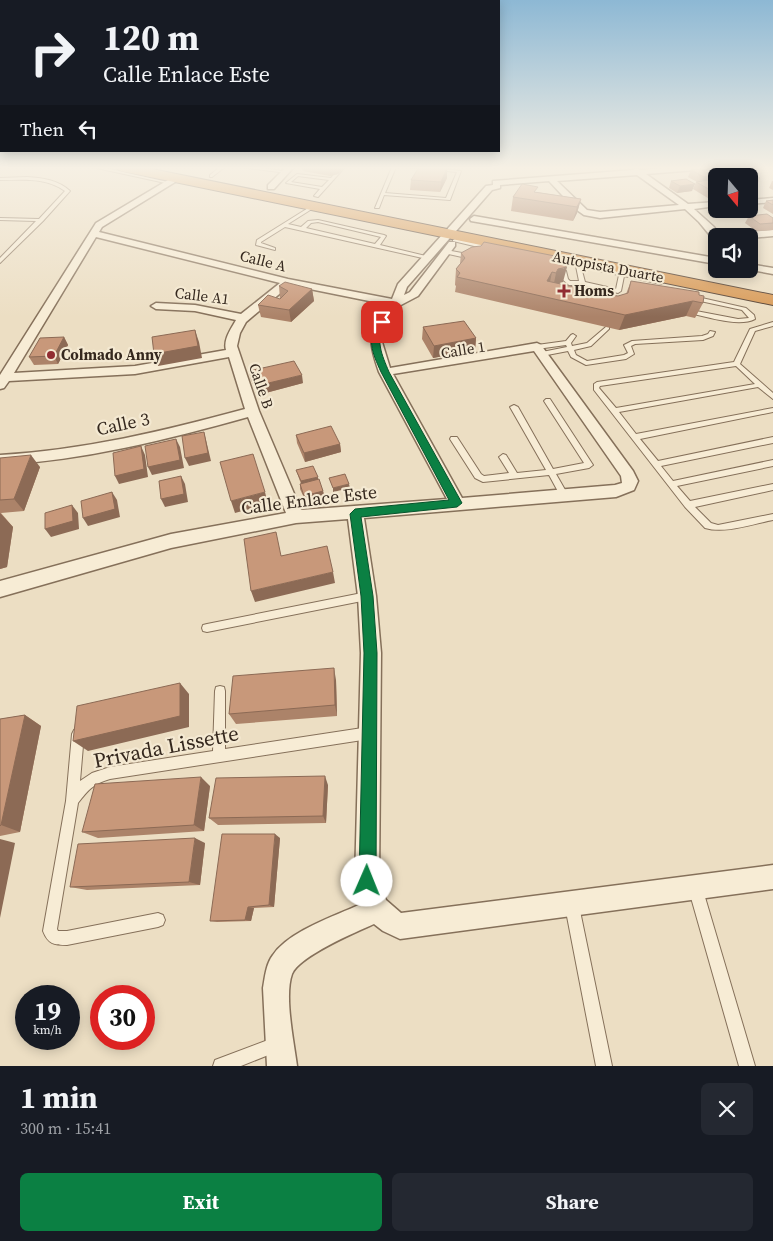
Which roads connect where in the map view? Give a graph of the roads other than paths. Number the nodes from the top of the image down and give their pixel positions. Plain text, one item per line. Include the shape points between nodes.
1 (44, 217) edge
2 (112, 217) edge
3 (294, 217) edge
4 (413, 217) edge
5 (430, 217) edge
6 (470, 217) edge
7 (697, 217) edge
8 (0, 219) edge
9 (41, 220) junction
10 (284, 225) junction
11 (463, 227) junction
12 (709, 228) edge
13 (302, 229) junction
14 (773, 233) edge
15 (94, 234) junction
16 (758, 234) edge
17 (377, 245) junction
18 (274, 249) dead end
19 (446, 252) junction
20 (481, 254) edge
21 (466, 255) junction
22 (428, 257) junction
23 (472, 260) edge
24 (708, 260) edge
25 (0, 261) edge
26 (578, 265) junction
27 (550, 267) edge
28 (708, 267) edge
29 (758, 271) edge
30 (773, 271) edge
31 (622, 274) junction
32 (758, 278) edge
33 (556, 279) edge
34 (566, 280) junction
35 (288, 282) junction
36 (773, 282) edge
37 (582, 284) junction
38 (620, 292) junction
39 (681, 296) edge
40 (616, 298) edge
41 (773, 301) edge
42 (397, 304) junction
43 (156, 306) dead end
44 (696, 313) edge
45 (244, 318) junction
46 (773, 324) edge
47 (607, 328) edge
48 (712, 332) dead end
49 (573, 336) dead end
50 (569, 346) junction
51 (540, 350) junction
52 (232, 353) junction
53 (737, 364) junction
54 (387, 375) junction
55 (2, 381) edge
56 (760, 385) junction
57 (773, 397) edge
58 (548, 401) dead end
59 (514, 406) dead end
60 (773, 410) edge
61 (252, 411) junction
62 (614, 411) junction
63 (635, 437) junction
64 (454, 439) dead end
65 (773, 440) edge
66 (503, 457) dead end
67 (0, 460) edge
68 (773, 463) edge
69 (656, 464) junction
70 (551, 472) junction
71 (514, 475) junction
72 (672, 484) junction
73 (773, 487) edge
74 (564, 495) junction
75 (457, 503) junction
76 (688, 505) junction
77 (355, 514) junction
78 (773, 517) edge
79 (296, 518) junction
80 (0, 590) edge
81 (367, 596) junction
82 (207, 628) dead end
83 (220, 691) dead end
84 (370, 733) junction
85 (78, 734) edge
86 (219, 756) junction
87 (72, 801) junction
88 (773, 877) edge
89 (695, 887) junction
90 (572, 903) junction
91 (376, 910) junction
92 (158, 920) dead end
93 (281, 1055) edge
94 (221, 1066) edge
95 (604, 1066) edge
96 (747, 1066) edge

1 - 9 lane
2 - 15 street via 99,225
3 - 10 lane
4 - 11 highway, Autopista Duarte
5 - 11 highway, Autopista Duarte
6 - 11 street
7 - 12 street
8 - 9 lane
9 - 25 lane
10 - 13 lane
10 - 18 lane via 259,241 261,246
11 - 19 street
11 - 22 street
11 - 24 street
11 - 26 lane
11 - 28 highway, Autopista Duarte
11 - 41 highway, Autopista Duarte
13 - 17 lane
13 - 17 lane via 310,222 318,221 382,235 384,238
14 - 16 street
15 - 35 street, Calle A
15 - 55 street
17 - 22 lane
19 - 21 lane
19 - 42 street via 414,294
20 - 21 lane
21 - 23 lane
22 - 42 street via 402,286
26 - 31 lane
26 - 37 lane
27 - 34 lane via 564,272
29 - 30 street
31 - 38 lane
31 - 41 lane
32 - 36 highway, Autopista Duarte
33 - 34 lane
34 - 37 lane
35 - 42 street, Calle A
35 - 45 street, Calle B
37 - 38 lane
38 - 40 lane
39 - 44 lane via 744,310 752,319 738,321
42 - 54 street via 377,329 375,337 377,354
43 - 45 street, Calle A1 via 196,308
45 - 52 street, Calle B via 234,333
46 - 53 lane via 752,330
47 - 50 lane via 589,344
48 - 50 lane via 703,338 634,342 627,345 631,354 626,357 586,363 573,356
49 - 50 lane
50 - 51 lane
51 - 54 street, Calle 1
51 - 74 street, Calle Enlace Este via 630,482 616,491
52 - 55 street via 135,370
52 - 61 street, Calle B
53 - 56 lane
53 - 62 lane via 597,384 596,388
54 - 75 street
56 - 57 lane
56 - 62 lane
58 - 70 lane via 589,465
59 - 70 lane
60 - 63 lane
61 - 67 street, Calle 3 via 120,446
61 - 79 street, Calle B
62 - 63 lane
63 - 69 lane
64 - 71 lane via 482,479
65 - 69 lane
66 - 71 lane
68 - 72 lane
69 - 72 lane
70 - 71 lane
70 - 74 lane
72 - 76 lane
73 - 76 lane
74 - 75 street, Calle Enlace Este
75 - 77 street, Calle Enlace Este
76 - 78 lane via 708,526 718,528
77 - 79 street, Calle Enlace Este
77 - 81 street
79 - 80 street, Calle Enlace Este via 171,541
81 - 82 lane
81 - 84 street via 371,653
83 - 86 lane
84 - 86 lane, Privada Lissette
84 - 91 street via 367,881
85 - 87 lane
86 - 87 lane, Privada Lissette via 96,777 85,784
87 - 92 lane via 50,931 55,938
88 - 89 street
89 - 90 street
89 - 96 lane
90 - 91 street via 400,926
90 - 95 lane
91 - 93 street via 299,947 282,964 276,986
93 - 94 lane

